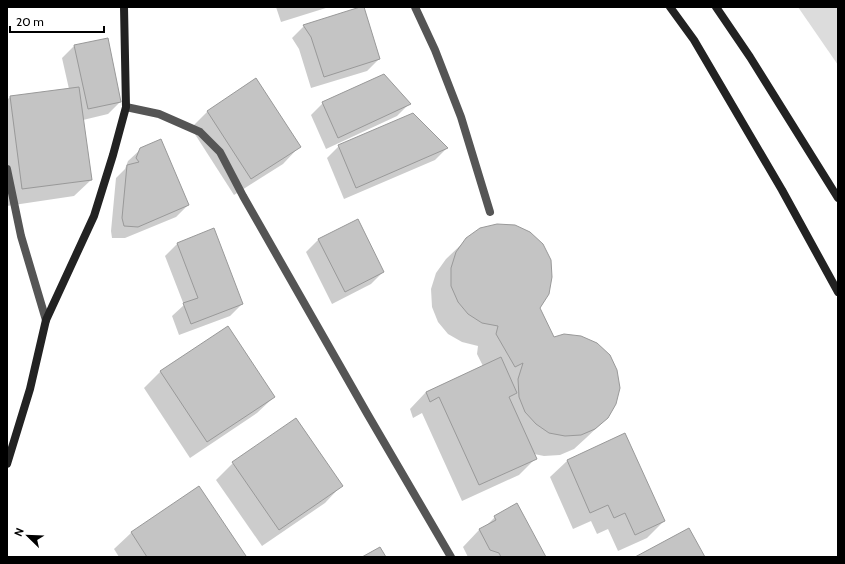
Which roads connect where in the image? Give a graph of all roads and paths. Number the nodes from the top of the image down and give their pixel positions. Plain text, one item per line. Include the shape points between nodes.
1 (124, 7) edge
2 (415, 7) edge
3 (670, 7) edge
4 (716, 7) edge
5 (126, 107) junction
6 (7, 169) edge
7 (838, 198) edge
8 (490, 212) dead end
9 (838, 292) edge
10 (46, 320) junction
11 (7, 464) edge
12 (451, 557) edge

1 - 5 main road
2 - 8 street via 436,50 462,117
3 - 9 main road via 694,40
4 - 7 main road
5 - 10 main road via 94,216
5 - 12 street via 159,114 200,132 220,152
6 - 10 street via 21,236
10 - 11 main road via 30,389

